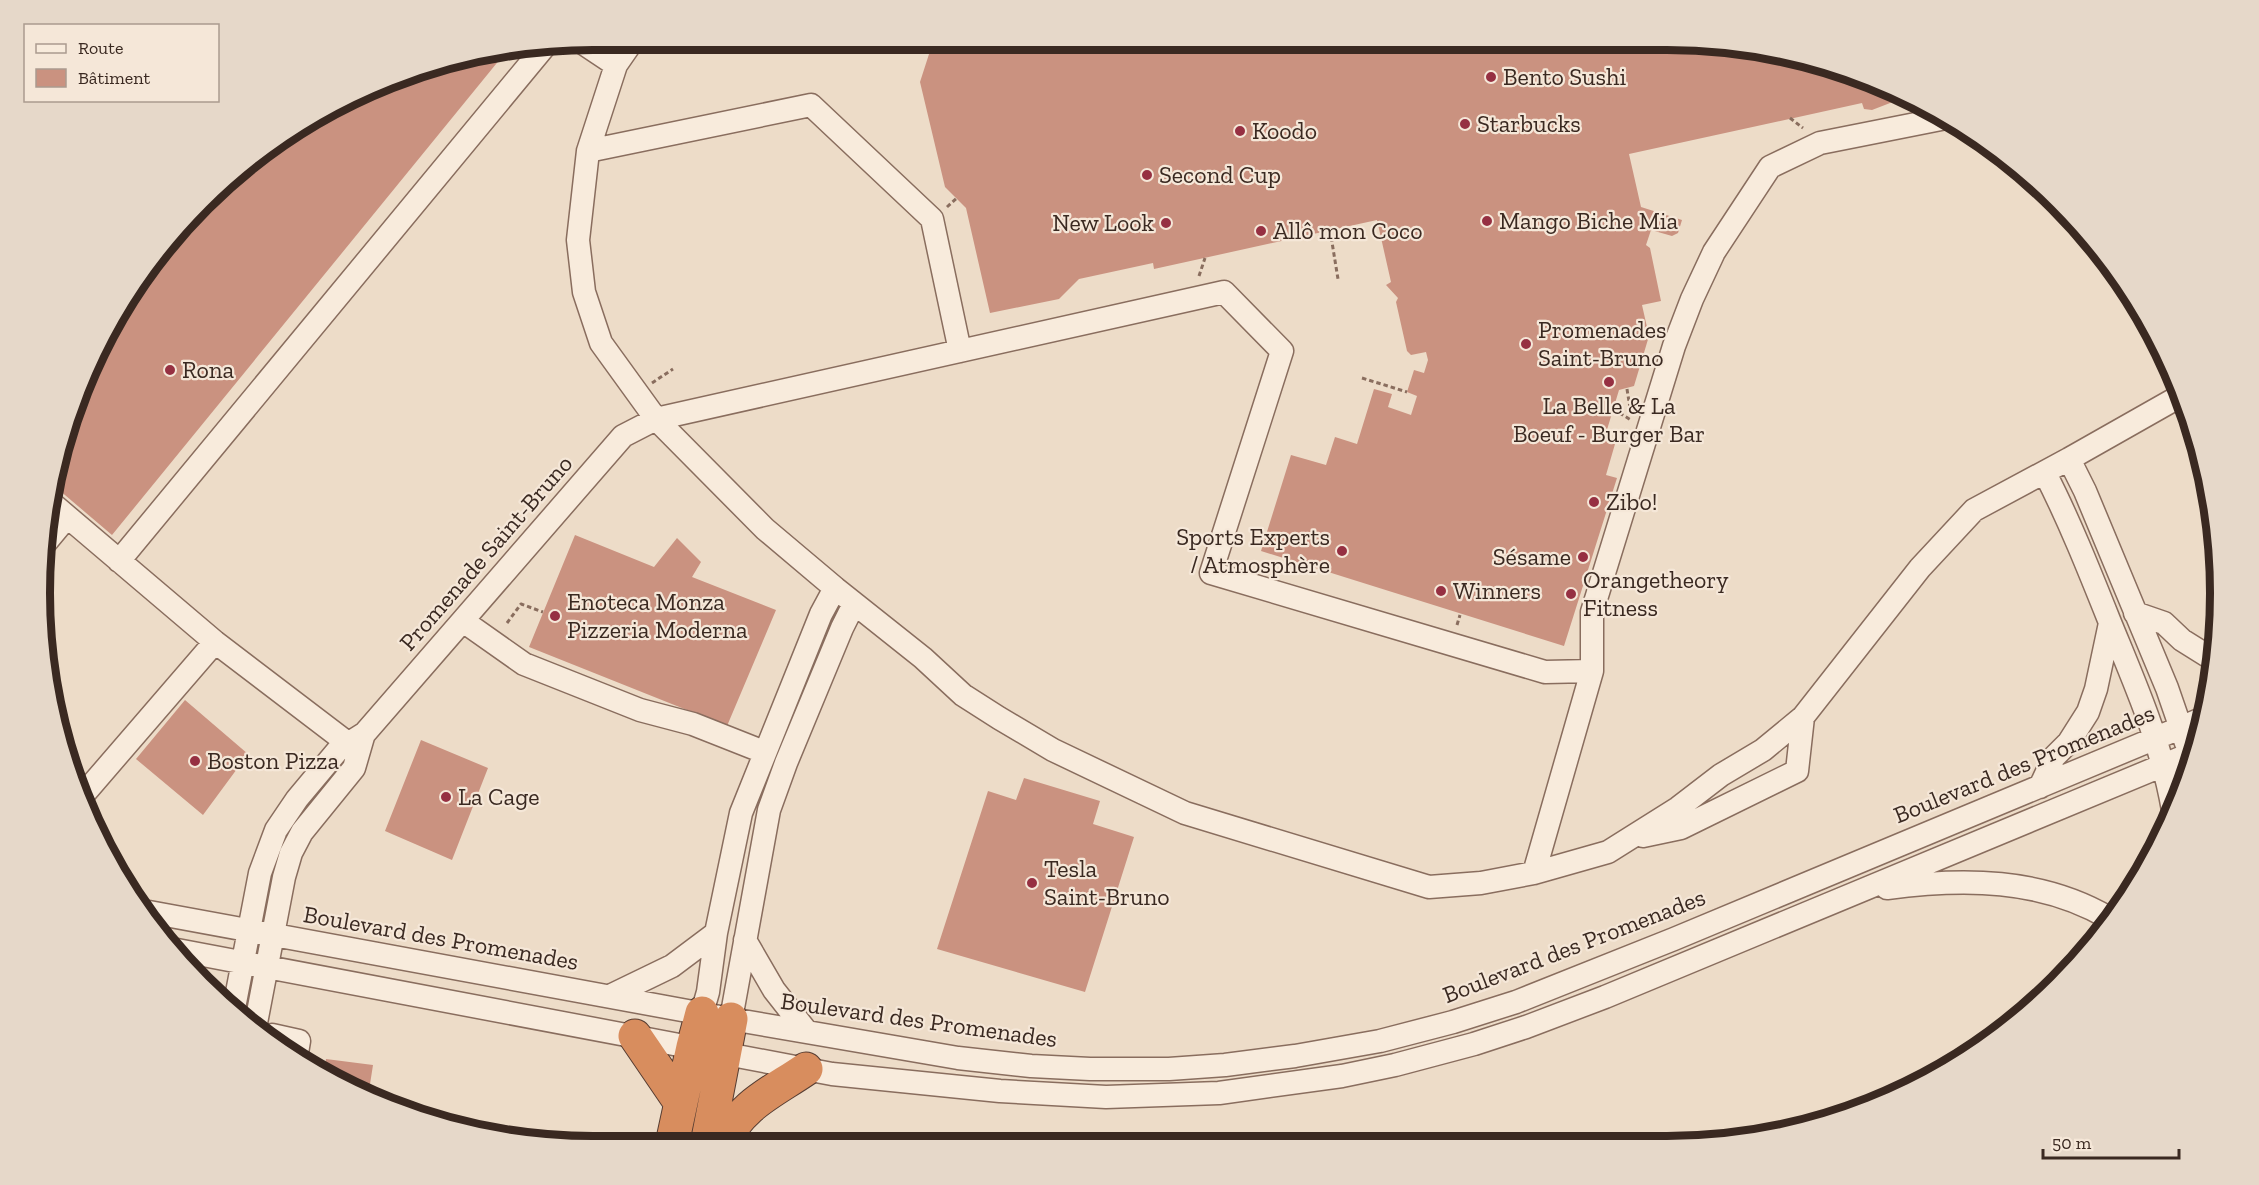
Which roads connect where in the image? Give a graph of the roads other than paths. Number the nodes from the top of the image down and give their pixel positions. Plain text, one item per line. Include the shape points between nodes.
1 (594, 50) edge
2 (626, 50) edge
3 (539, 53) edge
4 (616, 65) junction
5 (1935, 120) edge
6 (588, 152) junction
7 (960, 351) junction
8 (2173, 399) edge
9 (656, 419) junction
10 (2069, 459) junction
11 (2045, 473) junction
12 (56, 508) edge
13 (67, 517) junction
14 (53, 534) edge
15 (120, 561) junction
16 (835, 588) junction
17 (854, 604) junction
18 (2135, 613) junction
19 (463, 621) junction
20 (2110, 623) junction
21 (215, 642) junction
22 (2206, 655) edge
23 (1592, 671) junction
24 (1803, 717) junction
25 (2193, 723) edge
26 (2182, 728) junction
27 (2157, 739) junction
28 (357, 743) junction
29 (2188, 744) edge
30 (764, 752) junction
31 (2184, 758) edge
32 (2164, 764) junction
33 (2040, 787) junction
34 (87, 790) edge
35 (2170, 795) edge
36 (1627, 839) junction
37 (1534, 873) junction
38 (1859, 891) junction
39 (155, 913) edge
40 (2103, 915) edge
41 (249, 931) junction
42 (716, 933) junction
43 (274, 935) junction
44 (745, 940) junction
45 (184, 951) edge
46 (244, 962) junction
47 (268, 967) junction
48 (609, 996) junction
49 (235, 1002) edge
50 (716, 1016) junction
51 (257, 1019) edge
52 (807, 1032) junction
53 (635, 1036) junction
54 (281, 1037) edge
55 (693, 1047) junction
56 (298, 1048) edge
57 (724, 1054) junction
58 (806, 1069) junction
59 (680, 1102) junction
60 (674, 1136) edge
61 (709, 1136) edge
62 (727, 1136) edge

1 - 4 street
2 - 4 street
3 - 15 street
4 - 6 street
5 - 23 street via 1820,143 1770,167 1714,252 1674,346 1592,612
6 - 7 street via 811,105 932,219
6 - 9 street via 578,240 584,292 601,343
7 - 9 street, Promenade Saint-Bruno
7 - 23 street, Promenade Saint-Bruno via 1224,292 1281,351 1211,573 1545,672
8 - 10 street
9 - 16 street via 738,504
9 - 19 street, Promenade Saint-Bruno via 623,436
10 - 11 street
10 - 18 street
11 - 20 street
11 - 24 street via 1974,510 1961,523 1913,577
12 - 13 street
13 - 14 street
13 - 15 street
15 - 21 street
16 - 17 street
16 - 30 street
17 - 37 street via 963,695 999,718 1053,750 1185,813 1429,887 1481,884
17 - 44 street via 769,810
18 - 22 street via 2164,623
18 - 26 street
19 - 28 street, Promenade Saint-Bruno
19 - 30 street via 524,664 640,710 693,724
20 - 27 street
20 - 33 street via 2088,712 2054,757
21 - 28 street
21 - 34 street
23 - 37 street
24 - 36 street via 1763,750
24 - 36 street via 1797,771 1681,828
25 - 26 street, Boulevard des Promenades
26 - 27 street, Boulevard des Promenades
26 - 29 street
27 - 32 street
27 - 33 street, Boulevard des Promenades
28 - 41 street, Promenade Saint-Bruno via 338,750 276,830 263,863
28 - 43 street, Promenade Saint-Bruno via 354,768 302,832 291,853
30 - 42 street via 738,822
31 - 32 street
32 - 35 street
32 - 38 street
33 - 52 street, Boulevard des Promenades via 1555,987 1461,1020 1353,1046 1225,1065 1090,1069 982,1061
36 - 37 street via 1608,852
38 - 40 street via 1929,883 1998,883 2055,894
38 - 58 street via 1526,1027 1449,1052 1342,1076 1219,1093 1106,1097 919,1084
39 - 41 street, Boulevard des Promenades
41 - 43 street, Boulevard des Promenades
41 - 46 street, Promenade Saint-Bruno
42 - 48 street via 672,966
42 - 50 street via 708,992
43 - 47 street, Promenade Saint-Bruno
43 - 48 street, Boulevard des Promenades
44 - 50 street
44 - 52 street via 774,990
45 - 46 street
46 - 47 street
46 - 49 street, Promenade Saint-Bruno
47 - 51 street, Promenade Saint-Bruno
47 - 53 street
48 - 50 street, Boulevard des Promenades
50 - 52 street, Boulevard des Promenades
50 - 55 highway
50 - 57 highway
53 - 55 street
53 - 59 highway
54 - 56 street via 299,1041
55 - 57 street
55 - 59 highway
57 - 58 street
57 - 61 highway
58 - 62 highway via 748,1107
59 - 60 highway

